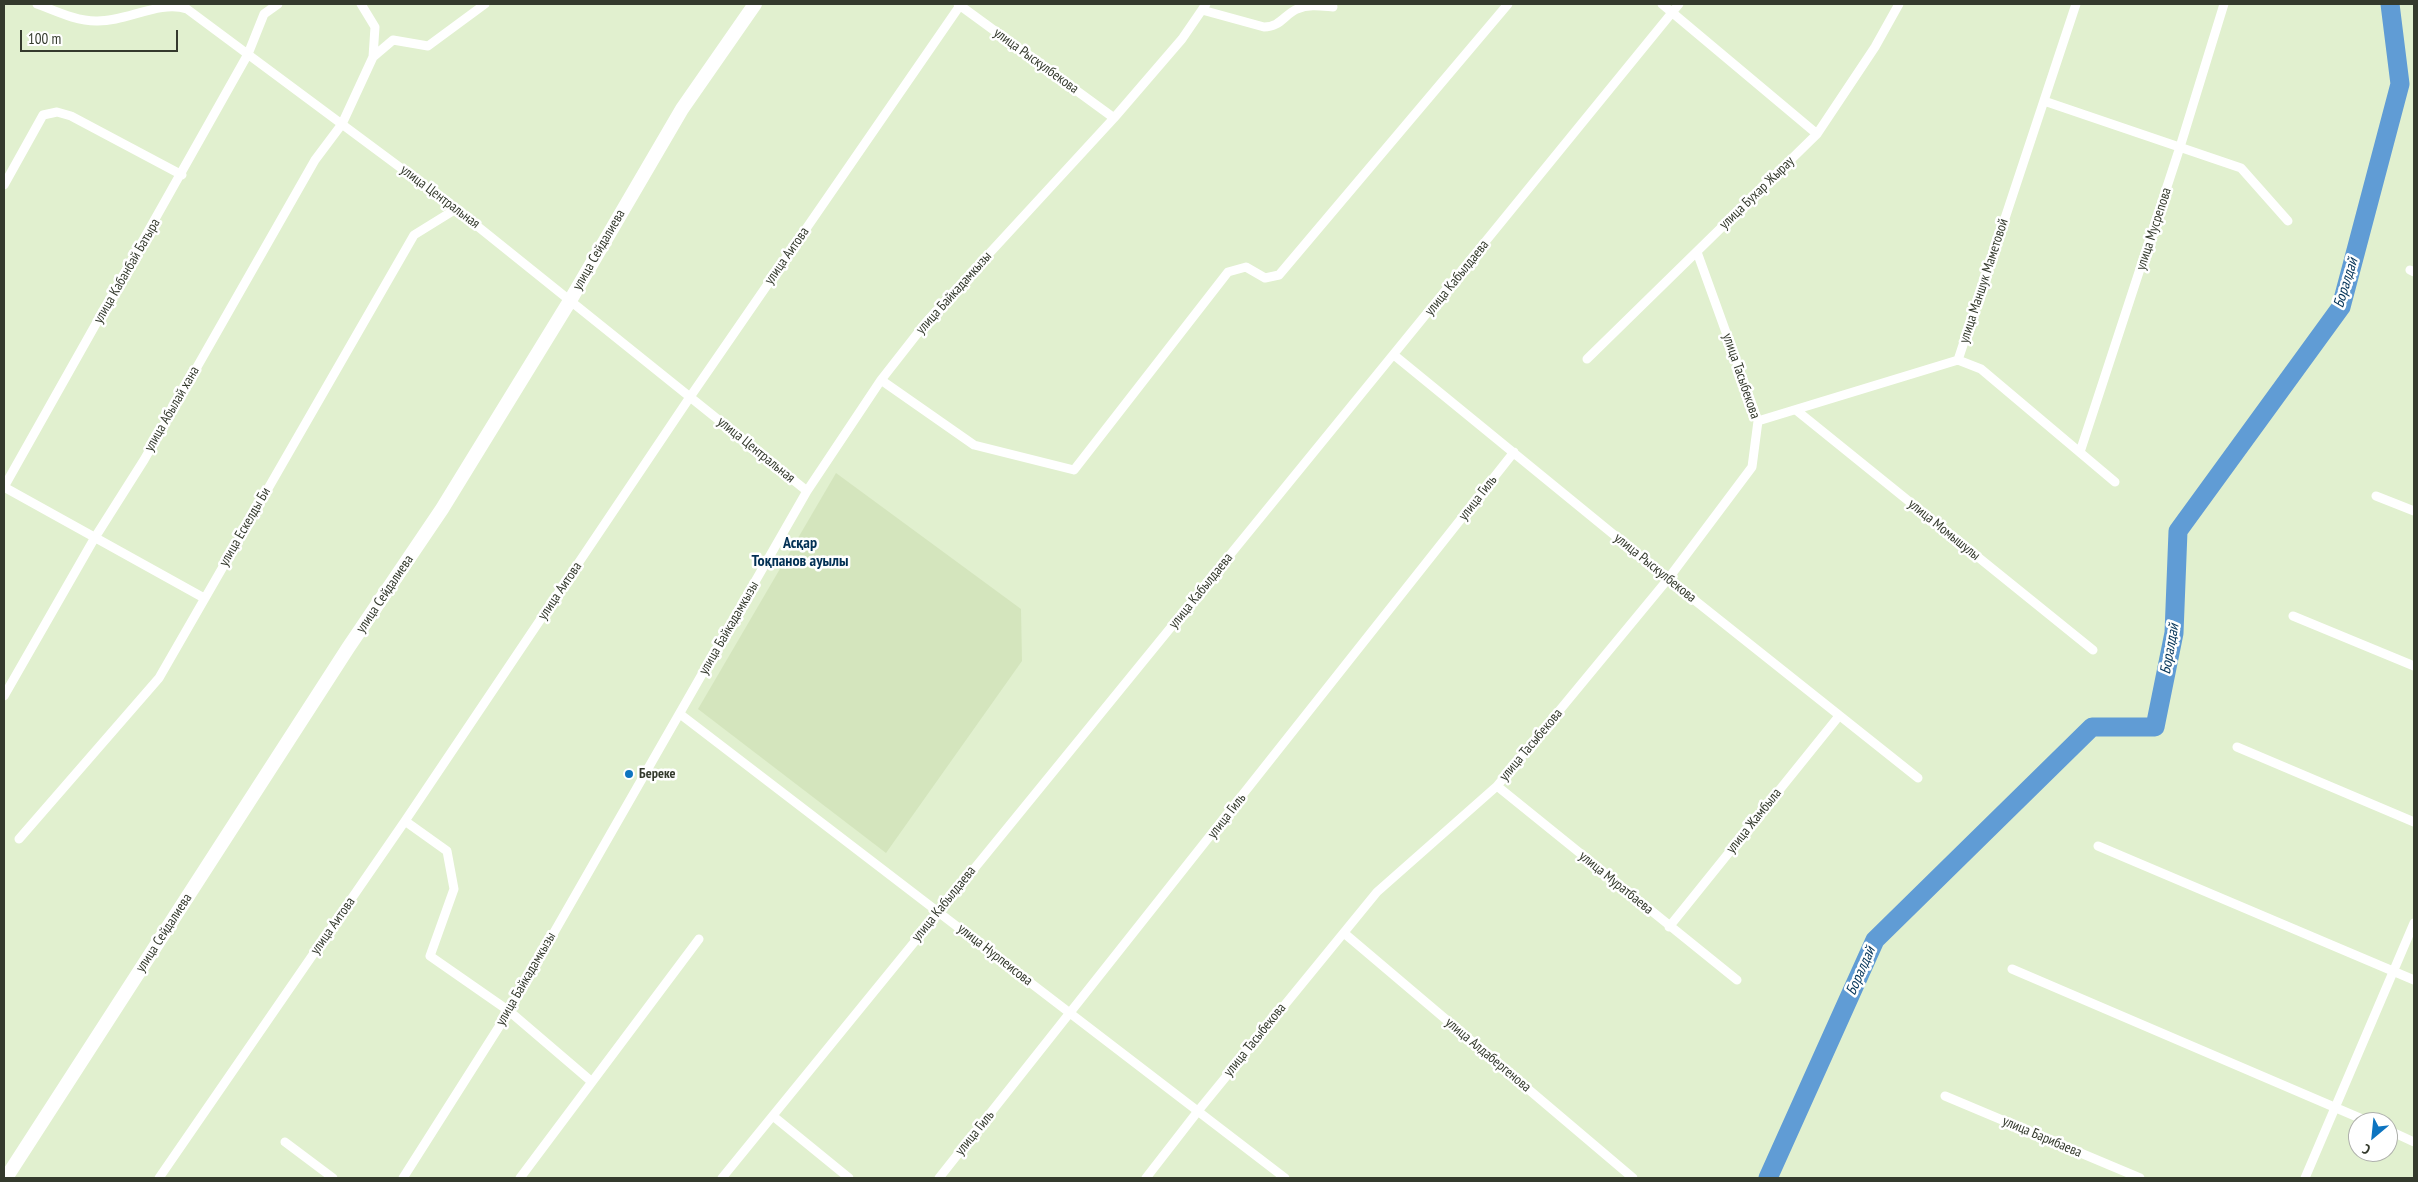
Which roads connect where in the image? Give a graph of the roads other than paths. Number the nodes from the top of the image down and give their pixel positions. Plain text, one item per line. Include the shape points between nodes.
1 (37, 4) edge
2 (278, 4) edge
3 (361, 4) edge
4 (485, 4) edge
5 (755, 4) edge
6 (960, 4) edge
7 (1508, 4) edge
8 (1662, 4) edge
9 (1679, 4) edge
10 (1899, 4) edge
11 (2076, 4) edge
12 (2224, 4) edge
13 (1204, 7) edge
14 (1333, 7) dead end
15 (1672, 12) junction
16 (248, 54) junction
17 (372, 57) junction
18 (2044, 101) junction
19 (1114, 118) junction
20 (342, 124) junction
21 (1818, 134) junction
22 (2180, 147) junction
23 (182, 175) junction
24 (4, 185) edge
25 (456, 209) junction
26 (2288, 220) dead end
27 (1697, 252) junction
28 (571, 299) junction
29 (1394, 355) junction
30 (1587, 359) dead end
31 (1958, 360) junction
32 (881, 380) junction
33 (690, 397) junction
34 (1796, 410) junction
35 (1758, 421) junction
36 (1514, 452) junction
37 (2080, 452) junction
38 (2115, 482) dead end
39 (4, 487) edge
40 (807, 491) junction
41 (2376, 496) dead end
42 (2414, 511) edge
43 (94, 539) junction
44 (1668, 579) junction
45 (204, 598) junction
46 (2293, 616) dead end
47 (2093, 650) dead end
48 (2414, 666) edge
49 (4, 696) edge
50 (680, 714) junction
51 (1839, 716) junction
52 (2237, 747) dead end
53 (1918, 778) dead end
54 (1497, 786) junction
55 (405, 821) junction
56 (2414, 822) edge
57 (19, 838) dead end
58 (2098, 846) dead end
59 (938, 911) junction
60 (2414, 923) edge
61 (1670, 927) junction
62 (1344, 932) junction
63 (699, 939) dead end
64 (2012, 969) dead end
65 (2395, 972) junction
66 (1737, 980) dead end
67 (2414, 980) edge
68 (509, 1011) junction
69 (1071, 1014) junction
70 (592, 1082) junction
71 (1945, 1096) dead end
72 (2335, 1107) junction
73 (1198, 1111) junction
74 (2348, 1113) edge
75 (773, 1116) junction
76 (2398, 1135) edge
77 (285, 1142) dead end
78 (2414, 1142) edge
79 (6, 1178) edge
80 (159, 1178) edge
81 (333, 1178) edge
82 (402, 1178) edge
83 (520, 1178) edge
84 (722, 1178) edge
85 (849, 1178) edge
86 (939, 1178) edge
87 (1146, 1178) edge
88 (1286, 1178) edge
89 (1633, 1178) edge
90 (2140, 1178) edge
91 (2305, 1178) edge

1 - 16 street, улица Центральная via 77,18 97,21 166,5 182,7
2 - 16 street, улица Кабанбай Батыра via 264,14
3 - 17 street via 375,27
4 - 17 street via 428,46 393,40
5 - 28 main road, улица Сейдалиева via 682,109
6 - 19 street, улица Рыскулбекова
6 - 33 street, улица Аитова
7 - 32 street via 1279,275 1265,278 1246,267 1228,272 1074,470 974,445
8 - 15 street
9 - 15 street, улица Кабылдаева
10 - 21 street, улица Бухар Жырау
11 - 18 street, улица Маншук Маметовой
12 - 22 street, улица Мусрепова
13 - 14 street via 1272,27 1296,9 1312,5
13 - 19 street, улица Байкадамкызы via 1182,39
15 - 21 street
15 - 29 street, улица Кабылдаева
16 - 20 street, улица Центральная
16 - 23 street, улица Кабанбай Батыра
17 - 20 street, улица Абылай хана
18 - 22 street
18 - 31 street, улица Маншук Маметовой
19 - 32 street, улица Байкадамкызы via 928,320
20 - 25 street, улица Центральная
20 - 43 street, улица Абылай хана via 314,160 144,460
21 - 27 street, улица Бухар Жырау
22 - 26 street via 2241,168
22 - 37 street, улица Мусрепова
23 - 24 street via 71,116 57,112 43,115
23 - 39 street, улица Кабанбай Батыра
25 - 28 street, улица Центральная
25 - 45 street, улица Ескелды Би via 414,235
27 - 30 street, улица Бухар Жырау
27 - 35 street, улица Тасыбекова
28 - 33 street, улица Центральная
28 - 79 main road, улица Сейдалиева via 442,509 348,648
29 - 36 street, улица Рыскулбекова
29 - 59 street, улица Кабылдаева
31 - 34 street, улица Маншук Маметовой
31 - 37 street via 1981,369
32 - 40 street, улица Байкадамкызы
33 - 40 street, улица Центральная
33 - 55 street, улица Аитова
34 - 35 street, улица Маншук Маметовой
34 - 47 street, улица Момышулы
35 - 44 street, улица Тасыбекова via 1752,467
36 - 44 street, улица Рыскулбекова
36 - 69 street, улица Гиль
37 - 38 street
39 - 43 street
40 - 50 street, улица Байкадамкызы
41 - 42 street
43 - 45 street
43 - 49 street, улица Абылай хана
44 - 51 street, улица Рыскулбекова
44 - 54 street, улица Тасыбекова
45 - 57 street, улица Ескелды Би via 159,678
46 - 48 street
50 - 59 street, улица Нурпеисова
50 - 68 street, улица Байкадамкызы
51 - 53 street, улица Рыскулбекова
51 - 61 street, улица Жамбыла
52 - 56 street
54 - 61 street, улица Муратбаева
54 - 62 street, улица Тасыбекова via 1377,892
55 - 68 street via 447,852 454,889 430,956
55 - 80 street, улица Аитова
58 - 65 street
59 - 69 street, улица Нурпеисова
59 - 75 street, улица Кабылдаева
60 - 65 street
61 - 66 street, улица Муратбаева
62 - 73 street, улица Тасыбекова
62 - 89 street, улица Алдабергенова
63 - 70 street
64 - 72 street
65 - 67 street
65 - 72 street
68 - 70 street
68 - 82 street, улица Байкадамкызы
69 - 73 street, улица Нурпеисова
69 - 86 street, улица Гиль
70 - 83 street
71 - 90 street, улица Барибаева
72 - 74 street
72 - 91 street
73 - 87 street, улица Тасыбекова
73 - 88 street, улица Нурпеисова
75 - 84 street, улица Кабылдаева
75 - 85 street
76 - 78 street
77 - 81 street

